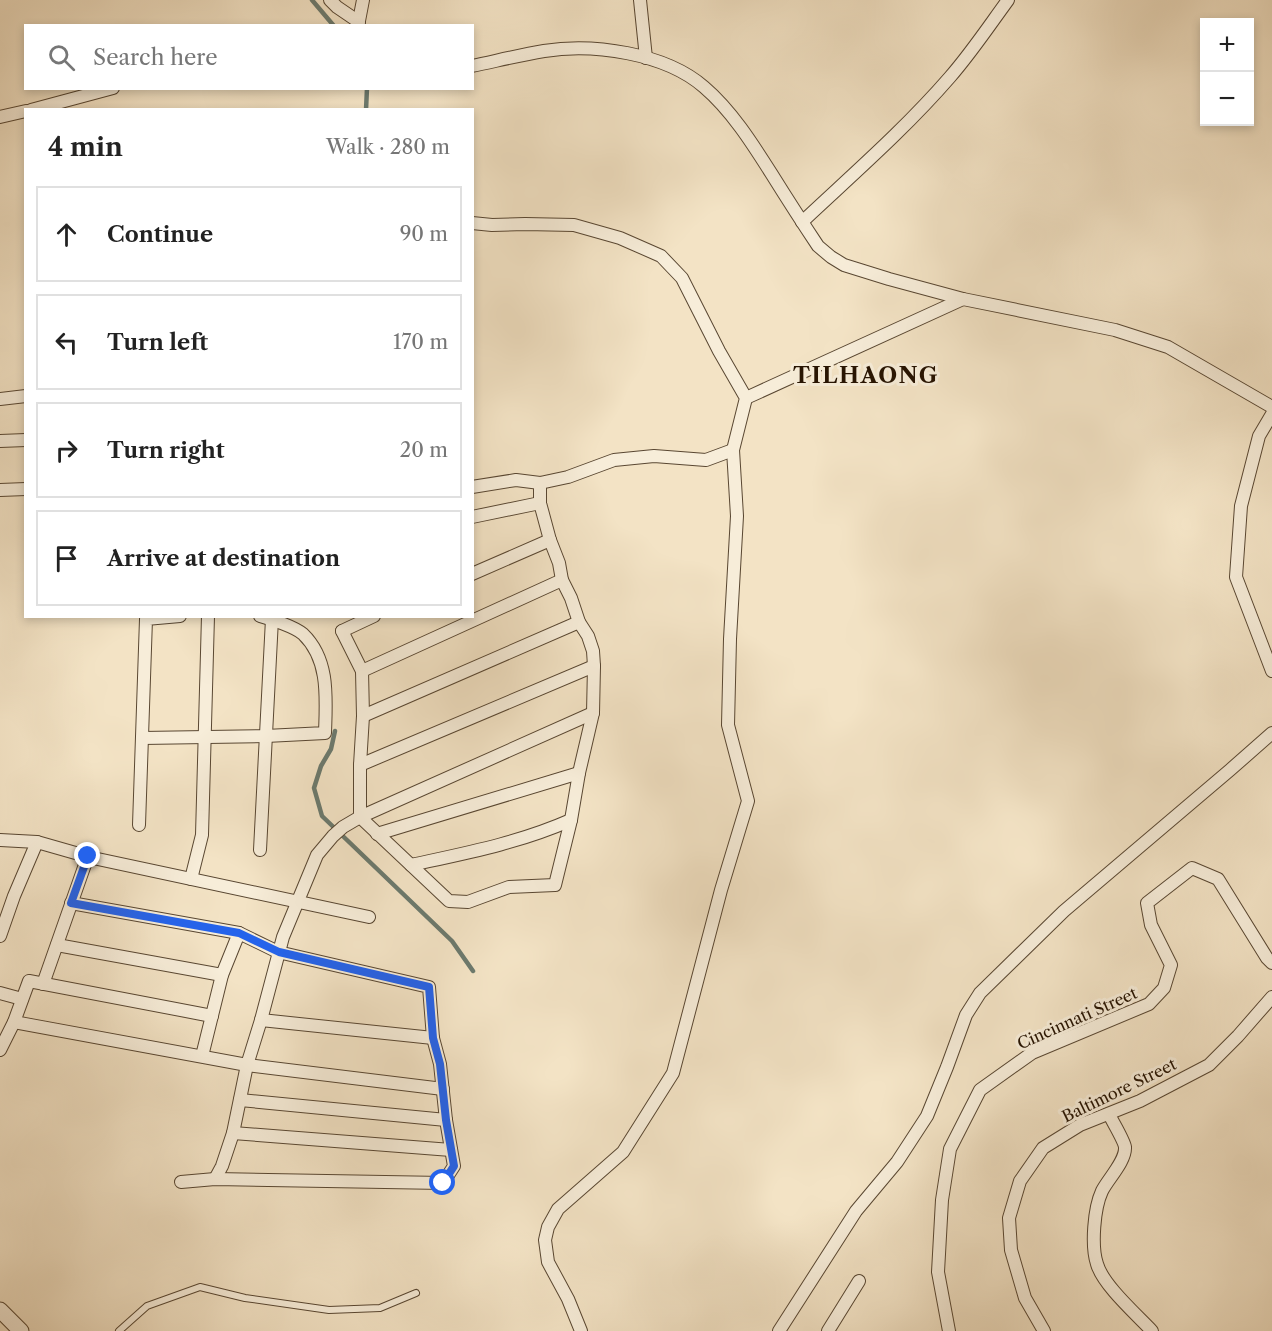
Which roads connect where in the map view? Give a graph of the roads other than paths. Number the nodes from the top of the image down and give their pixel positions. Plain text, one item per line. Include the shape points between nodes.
1 (330, 0) edge
2 (363, 0) edge
3 (640, 0) edge
4 (1008, 0) edge
5 (358, 24) edge
6 (646, 58) junction
7 (474, 66) edge
8 (106, 90) edge
9 (38, 108) edge
10 (24, 111) edge
11 (0, 117) edge
12 (802, 222) junction
13 (474, 223) edge
14 (963, 299) junction
15 (24, 396) edge
16 (747, 398) junction
17 (0, 399) edge
18 (1272, 407) edge
19 (1272, 414) edge
20 (24, 440) edge
21 (0, 441) edge
22 (733, 450) junction
23 (540, 483) junction
24 (474, 487) edge
25 (24, 489) edge
26 (0, 490) edge
27 (540, 503) junction
28 (474, 517) edge
29 (550, 540) junction
30 (474, 573) edge
31 (562, 580) junction
32 (157, 618) edge
33 (208, 618) edge
34 (268, 618) edge
35 (354, 618) edge
36 (370, 618) edge
37 (272, 619) junction
38 (579, 622) junction
39 (342, 631) junction
40 (594, 666) junction
41 (362, 670) junction
42 (1272, 671) edge
43 (593, 713) junction
44 (363, 716) junction
45 (1272, 733) edge
46 (266, 736) junction
47 (205, 737) junction
48 (142, 738) junction
49 (360, 765) junction
50 (579, 773) junction
51 (360, 817) junction
52 (571, 820) junction
53 (140, 825) dead end
54 (378, 834) junction
55 (0, 840) edge
56 (37, 842) junction
57 (260, 850) dead end
58 (88, 856) junction
59 (411, 864) junction
60 (191, 879) junction
61 (0, 896) edge
62 (14, 896) junction
63 (71, 903) junction
64 (298, 903) junction
65 (369, 917) dead end
66 (239, 933) junction
67 (0, 936) edge
68 (57, 945) junction
69 (279, 952) junction
70 (1272, 963) edge
71 (222, 975) junction
72 (43, 984) junction
73 (0, 993) edge
74 (1272, 997) edge
75 (22, 999) junction
76 (212, 1016) junction
77 (261, 1020) junction
78 (14, 1022) junction
79 (433, 1038) junction
80 (0, 1050) edge
81 (202, 1056) junction
82 (247, 1065) junction
83 (443, 1089) junction
84 (240, 1100) junction
85 (1108, 1114) junction
86 (446, 1120) junction
87 (233, 1133) junction
88 (451, 1150) junction
89 (215, 1179) junction
90 (181, 1182) dead end
91 (859, 1281) dead end
92 (416, 1293) dead end
93 (0, 1310) edge
94 (21, 1331) edge
95 (119, 1331) edge
96 (581, 1331) edge
97 (779, 1331) edge
98 (828, 1331) edge
99 (949, 1331) edge
100 (1044, 1331) edge
101 (1152, 1331) edge

1 - 5 street
2 - 5 street
3 - 6 street
4 - 12 street via 927,102
6 - 7 street via 577,49 545,51
6 - 12 street via 686,74 717,99 745,134
8 - 9 street
10 - 11 street
12 - 14 street via 818,246 844,265
13 - 16 street via 574,225 620,238 661,256 682,278
14 - 16 street
14 - 18 street via 1115,330 1168,347
15 - 17 street
16 - 22 street
19 - 42 street via 1259,436 1241,506 1236,577
20 - 21 street
22 - 23 street via 706,460 654,456 614,460
22 - 96 street via 737,516 729,724 748,801 673,1073 622,1152 558,1209 548,1227 548,1262
23 - 24 street via 516,480
23 - 27 street
25 - 26 street
27 - 28 street
27 - 29 street
29 - 30 street
29 - 31 street
31 - 38 street
31 - 41 street
32 - 48 street via 146,619
33 - 47 street
34 - 37 street
35 - 39 street
36 - 39 street
37 - 46 street
37 - 46 street via 302,633 319,655 326,691 325,733
38 - 40 street via 588,636
38 - 44 street
39 - 41 street
40 - 43 street
40 - 49 street
41 - 44 street
43 - 50 street
43 - 51 street
44 - 49 street
45 - 97 street via 1064,911 980,993 966,1015 927,1116 897,1162 856,1210
46 - 47 street
46 - 57 street
47 - 48 street
47 - 60 street via 202,835
48 - 53 street
49 - 51 street
50 - 52 street
50 - 54 street
51 - 54 street
51 - 64 street via 343,827 317,855
52 - 59 street via 501,845
52 - 59 street via 555,885 509,887 468,902 449,901
54 - 59 street
55 - 56 street
56 - 58 street
56 - 62 street
58 - 60 street
58 - 63 street
60 - 64 street
61 - 62 street
62 - 67 street
63 - 66 street
63 - 68 street
64 - 65 street
64 - 69 street
66 - 69 street
66 - 71 street
68 - 71 street
68 - 72 street
69 - 77 street
69 - 79 street via 429,987
70 - 99 street, Cincinnati Street via 1218,879 1192,868 1147,903 1151,925 1171,966 1164,988 1149,1004 1032,1053 980,1090 950,1149 942,1200 938,1272
71 - 76 street
72 - 75 street via 29,981
72 - 76 street
73 - 75 street
74 - 85 street, Baltimore Street via 1209,1065
75 - 78 street
76 - 81 street
77 - 79 street
77 - 82 street
78 - 80 street
78 - 81 street
79 - 83 street
81 - 82 street
82 - 83 street
82 - 84 street
83 - 86 street
84 - 86 street
84 - 87 street
85 - 100 street, Baltimore Street via 1080,1125 1043,1148 1020,1181 1010,1218 1011,1250 1025,1298
85 - 101 street via 1125,1146 1123,1157 1101,1193 1094,1223 1097,1264 1105,1280
86 - 88 street
87 - 88 street
87 - 89 street
88 - 89 street via 454,1166 443,1183
89 - 90 street
91 - 98 street
92 - 95 lane via 380,1308 329,1310 200,1287 147,1306
93 - 94 street

